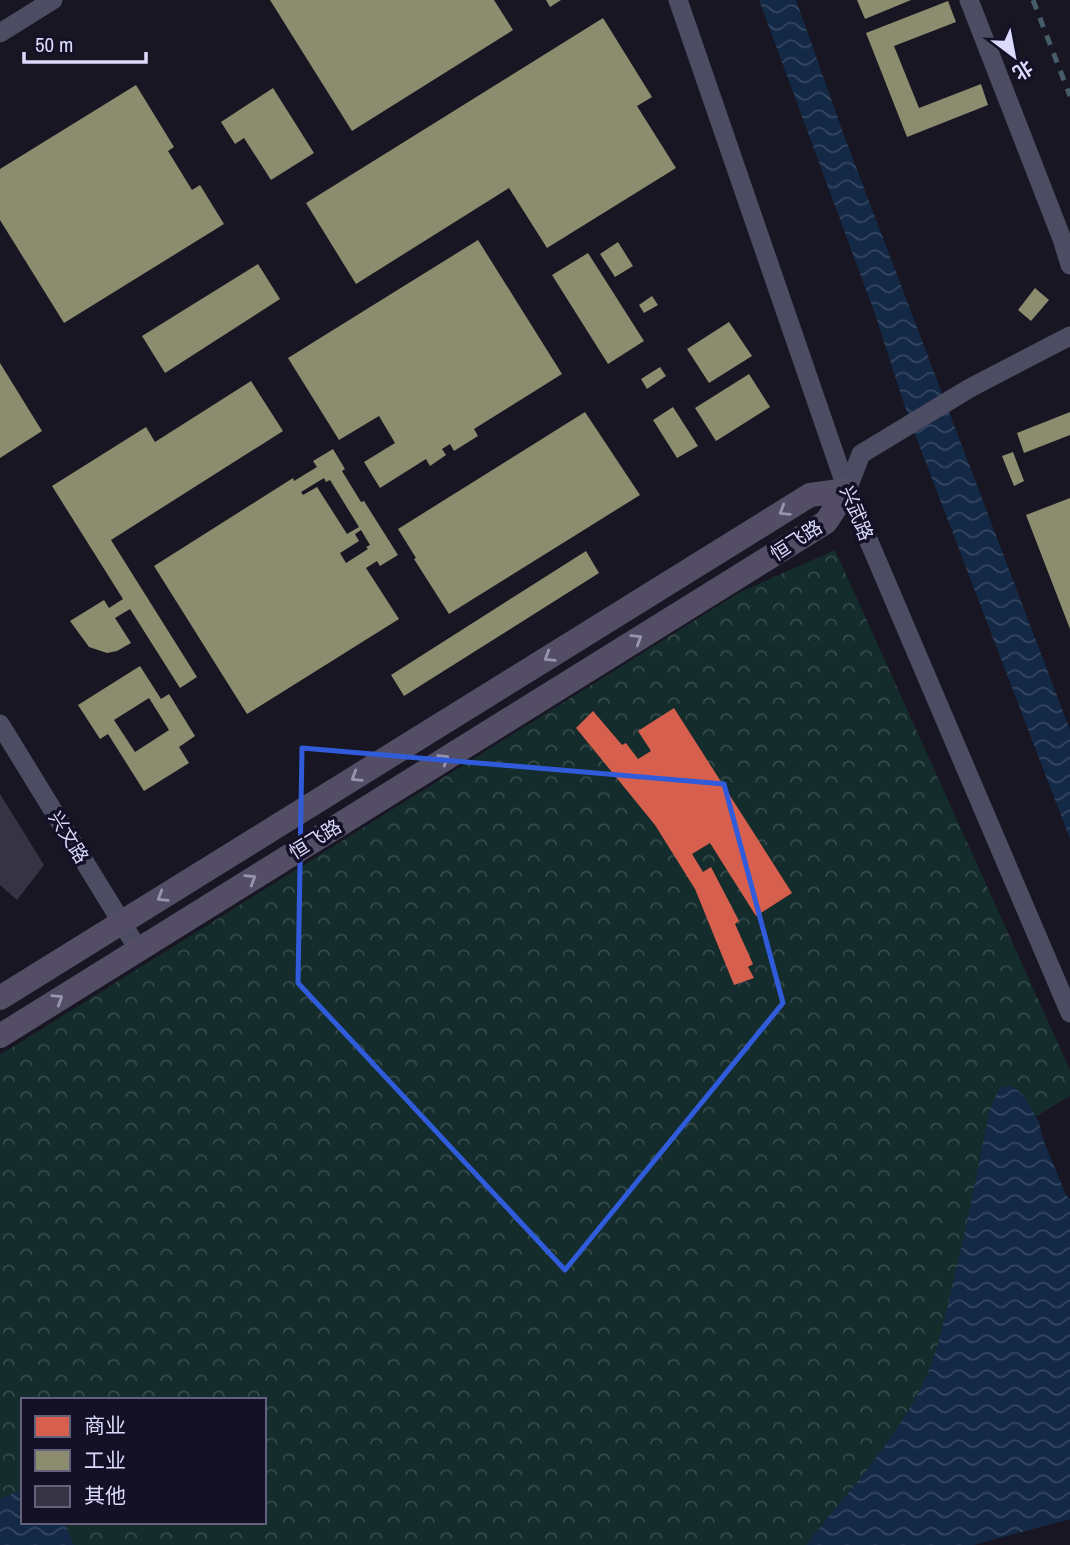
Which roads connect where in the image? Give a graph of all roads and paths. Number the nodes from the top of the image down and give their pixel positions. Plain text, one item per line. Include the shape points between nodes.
1 (678, 0) edge
2 (969, 0) edge
3 (46, 2) edge
4 (0, 33) edge
5 (1070, 265) edge
6 (1070, 336) edge
7 (847, 490) junction
8 (0, 724) edge
9 (121, 922) junction
10 (138, 949) junction
11 (0, 998) edge
12 (1070, 1013) edge
13 (0, 1036) edge

1 - 7 street, 兴武路
2 - 5 street
3 - 4 street
6 - 7 street via 861,454
7 -> 9 main road, 恒飞路 via 810,495
10 -> 7 main road, 恒飞路 via 826,522
7 - 12 street, 兴武路
8 - 9 street, 兴文路
9 - 10 street, 兴文路
9 - 11 main road, 恒飞路
13 -> 10 main road, 恒飞路

